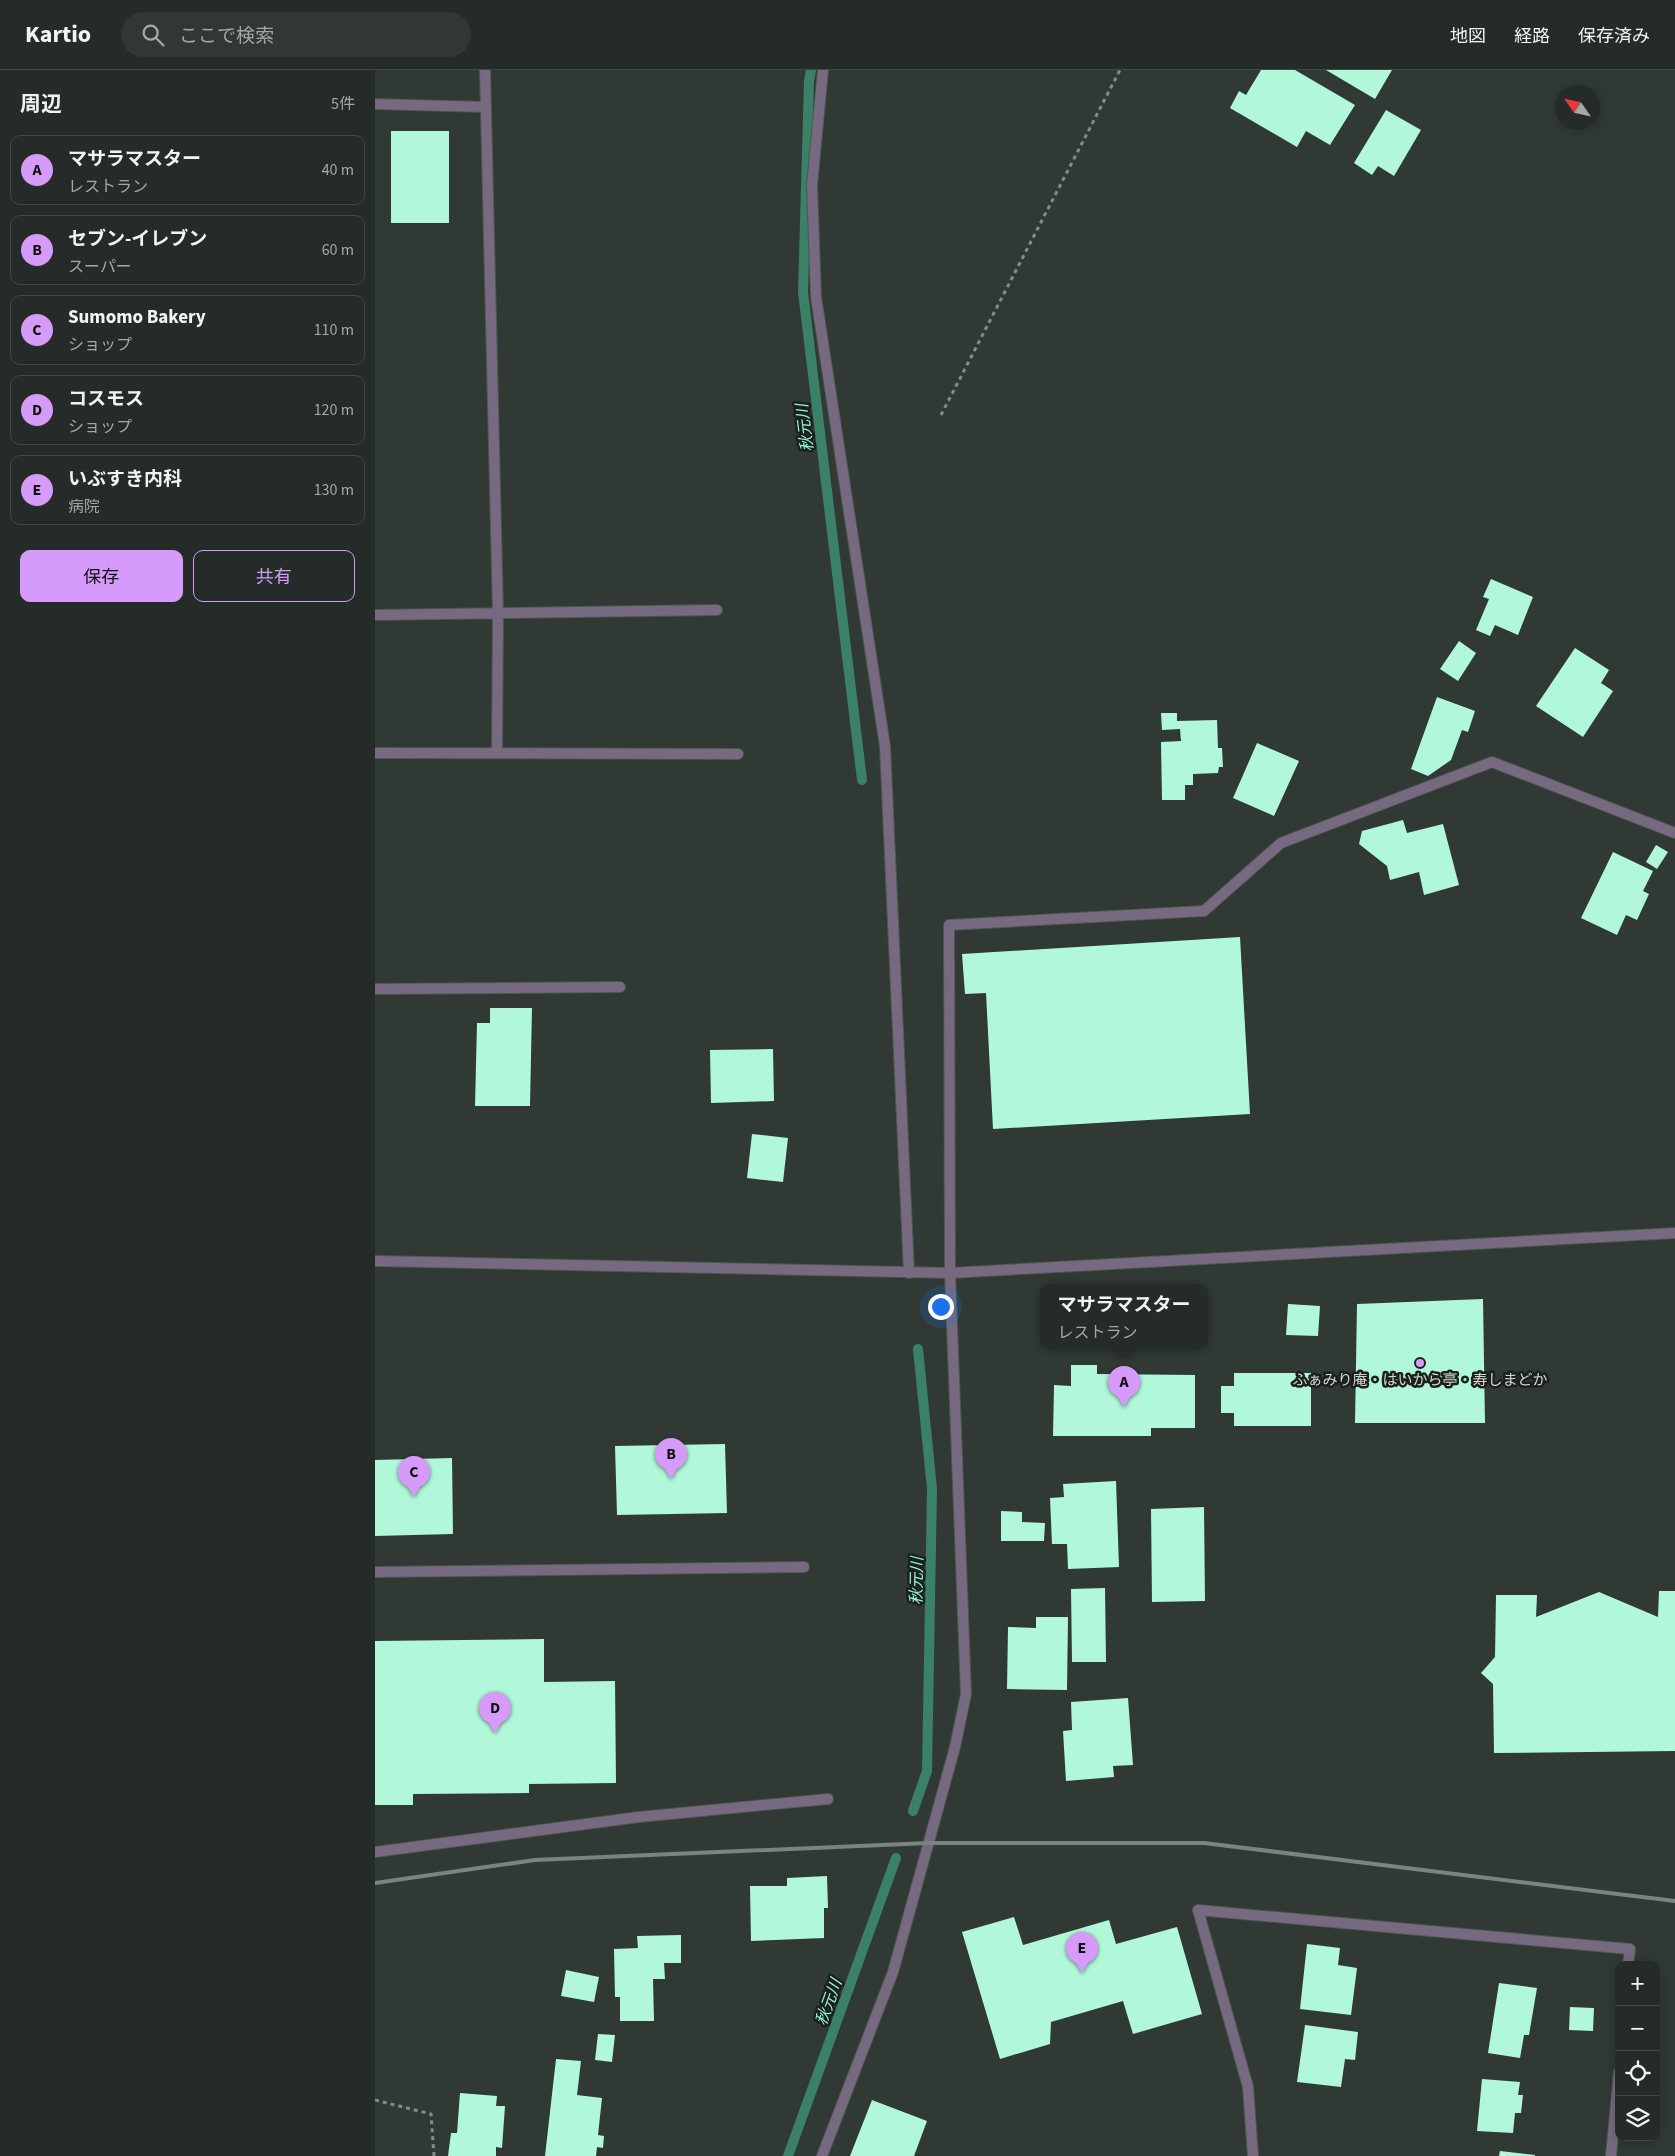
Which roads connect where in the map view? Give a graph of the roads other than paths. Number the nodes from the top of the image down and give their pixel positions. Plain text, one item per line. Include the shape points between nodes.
1 (485, 70) edge
2 (823, 70) edge
3 (375, 104) edge
4 (485, 107) junction
5 (717, 610) dead end
6 (498, 614) junction
7 (375, 615) edge
8 (375, 753) edge
9 (497, 754) junction
10 (737, 754) dead end
11 (1675, 834) edge
12 (620, 987) dead end
13 (375, 989) edge
14 (1675, 1233) edge
15 (375, 1261) edge
16 (909, 1273) junction
17 (950, 1273) junction
18 (804, 1567) dead end
19 (375, 1572) edge
20 (828, 1799) dead end
21 (375, 1852) edge
22 (1628, 1961) edge
23 (1617, 2096) edge
24 (822, 2156) edge
25 (1253, 2156) edge
26 (1611, 2156) edge

1 - 4 street
2 - 16 street via 812,184 816,297 885,746
3 - 4 street
4 - 6 street
5 - 6 street
6 - 7 street
6 - 9 street
8 - 9 street
9 - 10 street
11 - 17 street via 1492,762 1281,843 1204,911 949,925
12 - 13 street
14 - 17 street
15 - 16 street
16 - 17 street
17 - 24 street via 966,1694 955,1747 893,1972
18 - 19 street
20 - 21 street via 639,1817
22 - 25 street via 1630,1949 1198,1910 1248,2087
23 - 26 street

